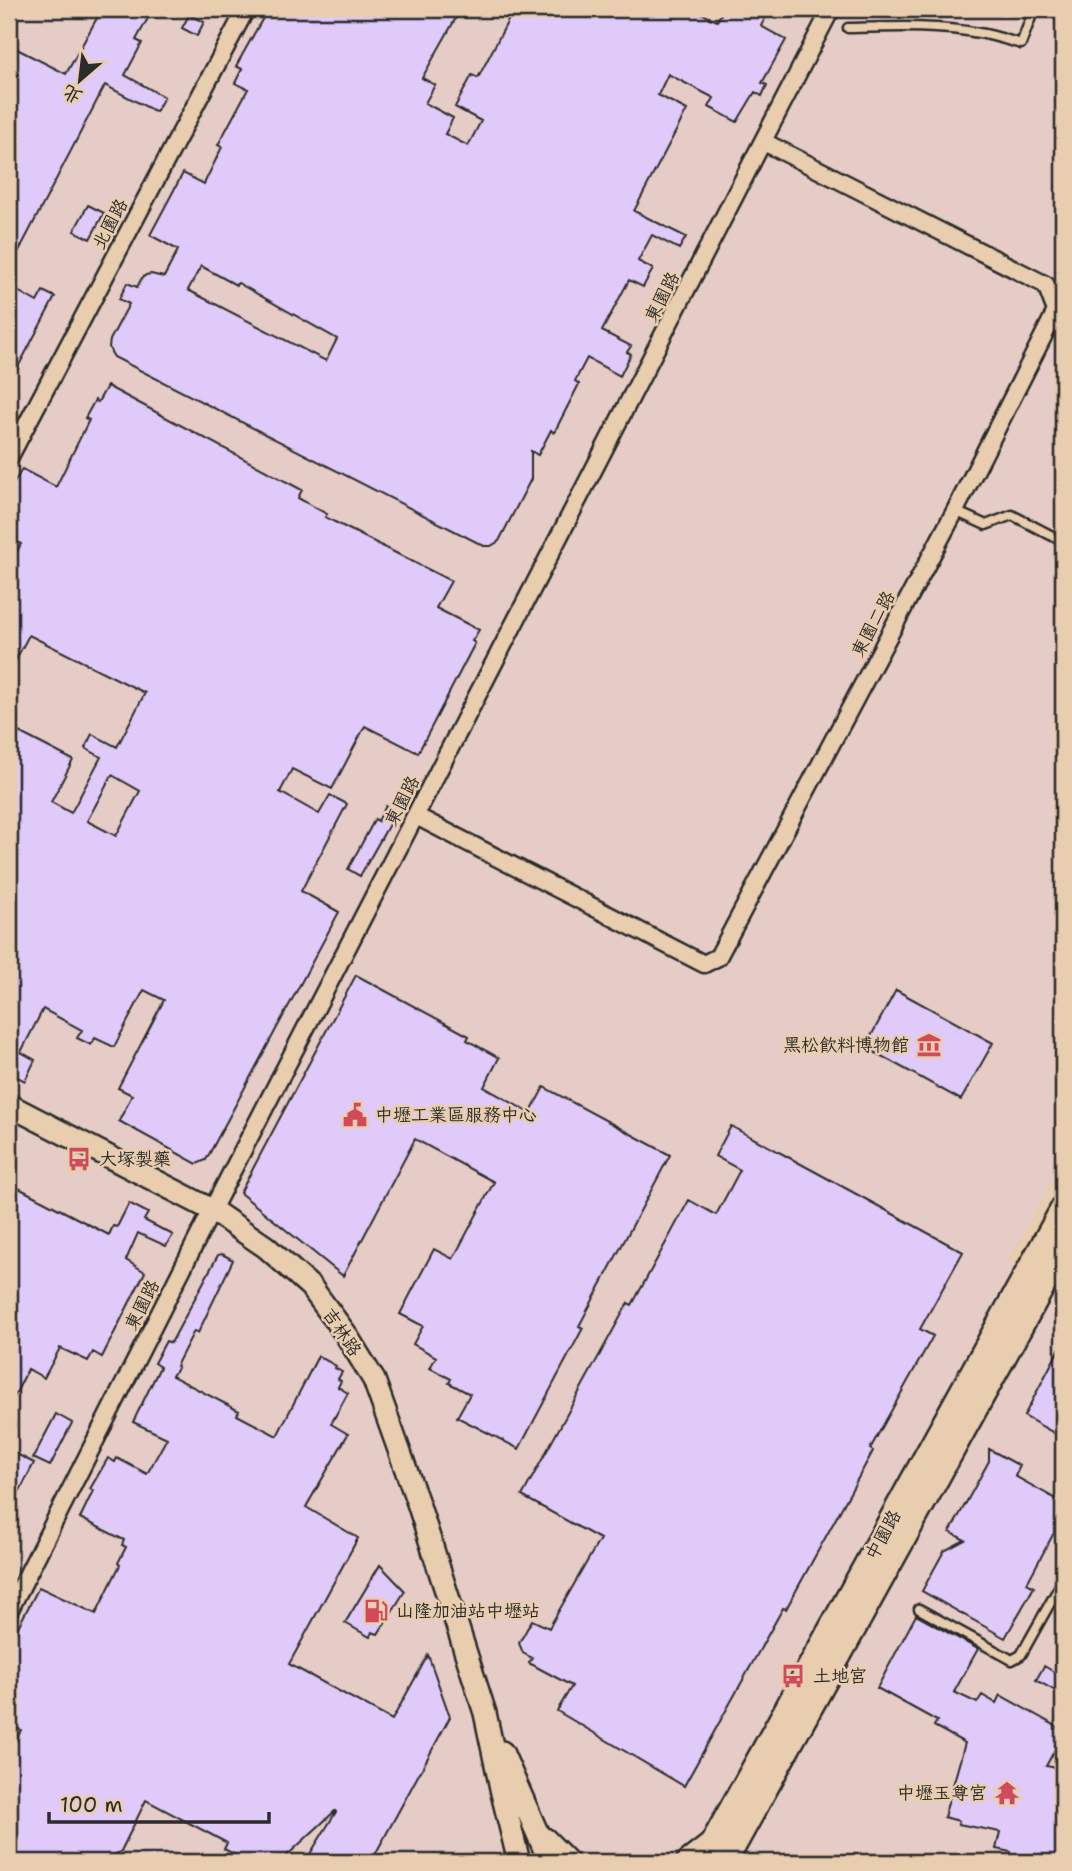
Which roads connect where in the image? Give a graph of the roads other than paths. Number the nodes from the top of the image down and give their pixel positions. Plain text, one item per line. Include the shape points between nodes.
1 (246, 9) edge
2 (831, 9) edge
3 (1034, 9) edge
4 (848, 28) dead end
5 (764, 142) junction
6 (9, 458) edge
7 (955, 511) junction
8 (1062, 541) edge
9 (416, 816) junction
10 (9, 1105) edge
11 (1063, 1208) edge
12 (212, 1210) junction
13 (1054, 1263) edge
14 (1063, 1580) edge
15 (919, 1609) dead end
16 (9, 1611) edge
17 (485, 1713) junction
18 (538, 1833) junction
19 (715, 1841) junction
20 (519, 1862) edge
21 (550, 1862) edge
22 (568, 1862) edge
23 (687, 1862) edge
24 (702, 1862) edge
25 (725, 1862) edge

1 - 6 street, 北園路
2 - 5 street, 東園路
3 - 4 lane via 1021,44 981,33 916,26
5 - 7 street, 東園二路 via 1046,285 1056,311
5 - 9 street, 東園路
7 - 8 lane via 986,526 1012,515
7 - 9 street, 東園二路 via 718,957 704,964
9 - 12 street, 東園路
10 - 12 street, 吉林路
11 - 13 main road, 中園路
12 - 16 street, 東園路
12 - 17 street, 吉林路 via 266,1247 311,1287 374,1380
13 - 19 main road, 中園路
13 - 25 main road, 中園路
14 - 15 lane via 1021,1656 1012,1660
17 - 18 street, 吉林路
17 - 20 street, 吉林路
18 - 21 street, 吉林路
18 - 22 street
19 - 23 street
19 - 24 main road, 中園路

